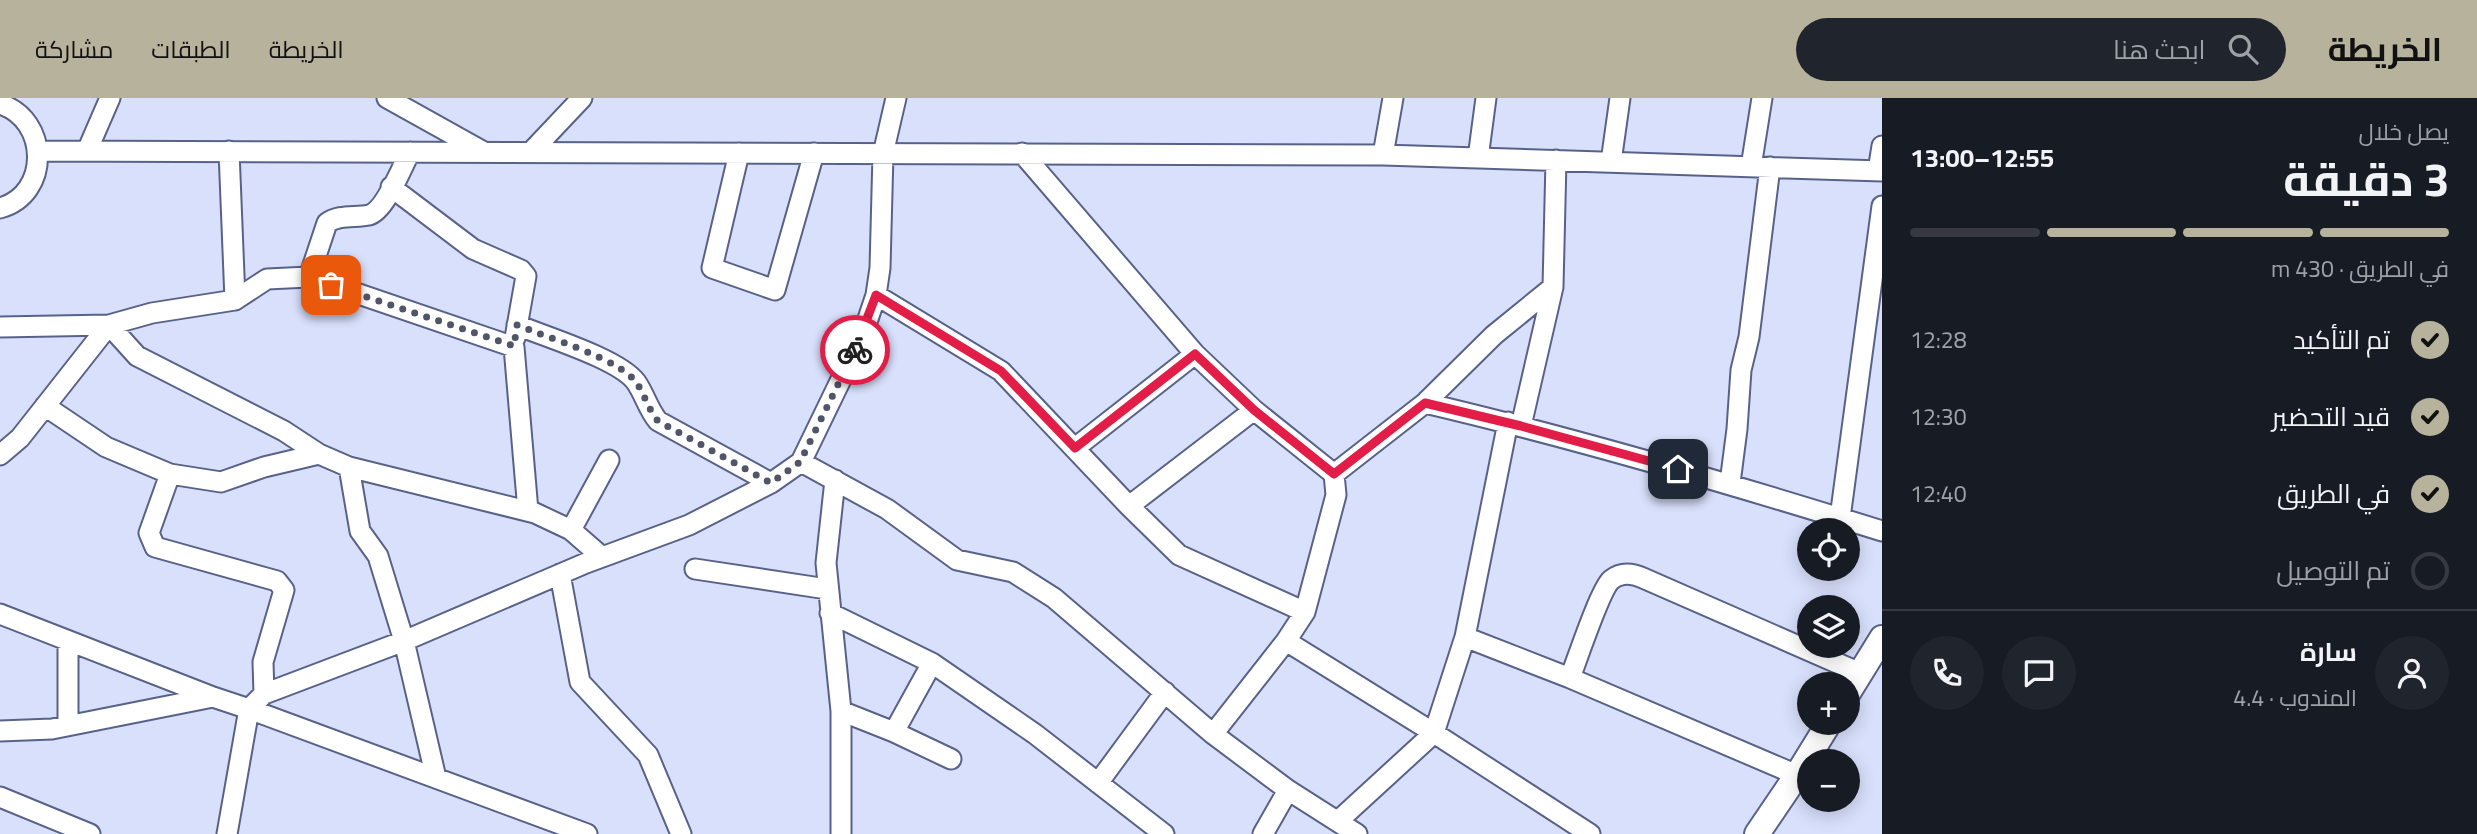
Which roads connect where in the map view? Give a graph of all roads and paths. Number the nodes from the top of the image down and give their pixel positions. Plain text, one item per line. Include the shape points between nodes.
1 (110, 98) edge
2 (387, 98) edge
3 (582, 98) edge
4 (896, 98) edge
5 (1393, 98) edge
6 (1486, 98) edge
7 (1620, 98) edge
8 (1762, 98) edge
9 (0, 104) edge
10 (1882, 146) edge
11 (38, 151) junction
12 (87, 151) junction
13 (229, 151) junction
14 (410, 152) junction
15 (485, 152) junction
16 (531, 152) junction
17 (739, 153) junction
18 (814, 153) junction
19 (883, 153) junction
20 (1022, 153) junction
21 (1383, 155) junction
22 (1478, 158) junction
23 (1556, 160) junction
24 (1611, 162) junction
25 (1760, 167) junction
26 (1880, 171) edge
27 (391, 187) junction
28 (1882, 206) edge
29 (0, 208) edge
30 (309, 277) junction
31 (1553, 287) junction
32 (876, 295) junction
33 (235, 300) junction
34 (517, 325) junction
35 (109, 326) junction
36 (0, 327) edge
37 (514, 346) junction
38 (1195, 354) junction
39 (1425, 403) junction
40 (45, 406) junction
41 (1254, 410) junction
42 (1514, 424) junction
43 (1075, 448) junction
44 (0, 454) edge
45 (319, 454) junction
46 (609, 460) dead end
47 (800, 462) junction
48 (349, 467) junction
49 (170, 474) junction
50 (1334, 474) junction
51 (835, 480) junction
52 (771, 483) junction
53 (1730, 483) junction
54 (1129, 506) junction
55 (528, 511) junction
56 (1840, 518) joint
57 (1860, 524) edge
58 (571, 530) junction
59 (1882, 531) edge
60 (602, 557) junction
61 (695, 569) dead end
62 (560, 574) junction
63 (827, 589) junction
64 (830, 612) junction
65 (1305, 612) junction
66 (0, 614) edge
67 (1465, 637) junction
68 (1882, 638) edge
69 (404, 640) junction
70 (68, 641) junction
71 (1286, 641) junction
72 (932, 663) junction
73 (1832, 672) edge
74 (1860, 673) edge
75 (1570, 678) junction
76 (1165, 692) junction
77 (264, 694) junction
78 (213, 697) junction
79 (249, 709) junction
80 (841, 711) junction
81 (68, 725) junction
82 (0, 731) edge
83 (894, 732) junction
84 (1434, 733) junction
85 (1213, 734) junction
86 (951, 759) dead end
87 (1797, 775) joint
88 (436, 778) junction
89 (1098, 783) junction
90 (1288, 790) junction
91 (0, 797) edge
92 (1338, 821) junction
93 (90, 834) edge
94 (227, 834) edge
95 (587, 834) edge
96 (681, 834) edge
97 (841, 834) edge
98 (1164, 834) edge
99 (1263, 834) edge
100 (1357, 834) edge
101 (1590, 834) edge
102 (1757, 834) edge

1 - 12 street
2 - 15 street
3 - 16 street
4 - 19 street
5 - 21 street
6 - 22 street
7 - 24 street
8 - 25 street
9 - 11 street via 23,118 34,133
10 - 26 street
11 - 12 street
11 - 29 street via 38,168 31,184 20,197
12 - 13 street
13 - 14 street
13 - 33 street
14 - 15 street
14 - 27 street
15 - 16 street
16 - 17 street
17 - 18 street
17 - 18 street via 712,268 775,290
18 - 19 street
19 - 20 street
19 - 32 street
20 - 21 street
20 - 38 street
21 - 22 street
22 - 23 street
23 - 24 street
23 - 31 street
24 - 25 street
25 - 26 street
25 - 53 street via 1749,337 1741,370
27 - 30 street via 386,203 372,214 327,223
27 - 34 street via 473,249 521,270 526,285
28 - 56 street
30 - 33 street via 267,279
30 - 37 street
31 - 39 street via 1494,335
31 - 42 street
32 - 43 street via 1001,371
32 - 47 street via 863,334
33 - 35 street via 152,313
34 - 37 street
34 - 52 street via 621,367 658,421
35 - 36 street
35 - 40 street
35 - 45 street via 136,356 284,431
37 - 55 street
38 - 41 street
38 - 43 street
39 - 42 street
39 - 50 street
40 - 44 street via 20,438
40 - 49 street via 106,447
41 - 50 street
41 - 54 street
42 - 53 street
42 - 67 street
43 - 54 street
45 - 48 street
45 - 49 street via 220,482
46 - 58 street
47 - 51 street
47 - 52 street
48 - 55 street
48 - 69 street via 360,531 378,556
49 - 77 street via 149,533 155,547 277,581 284,590 263,662
50 - 65 street via 1336,495
51 - 63 street
51 - 76 street via 887,509 957,560 1013,572 1054,598
52 - 60 street via 689,525
53 - 56 street
54 - 65 street via 1179,555
55 - 58 street
57 - 59 street
58 - 60 street
60 - 62 street
61 - 63 street
62 - 69 street
62 - 96 street via 580,682 648,755
63 - 64 street
64 - 72 street
64 - 80 street
65 - 71 street
66 - 70 street
67 - 75 street
67 - 84 street
68 - 74 main road
69 - 77 street
69 - 88 street
70 - 78 street
70 - 81 street
71 - 84 street
71 - 85 street
72 - 83 street
72 - 89 street via 1035,733
73 - 75 street via 1643,578 1626,574 1605,587
75 - 87 street
76 - 85 street
76 - 89 street
77 - 79 street
78 - 79 street
78 - 81 street
79 - 88 street
79 - 94 street
80 - 83 street
80 - 97 street
81 - 82 street
83 - 86 street
84 - 92 street
84 - 101 street
85 - 90 street
87 - 102 main road
88 - 95 street
89 - 98 street
90 - 92 street
90 - 99 street
91 - 93 street
92 - 100 street

